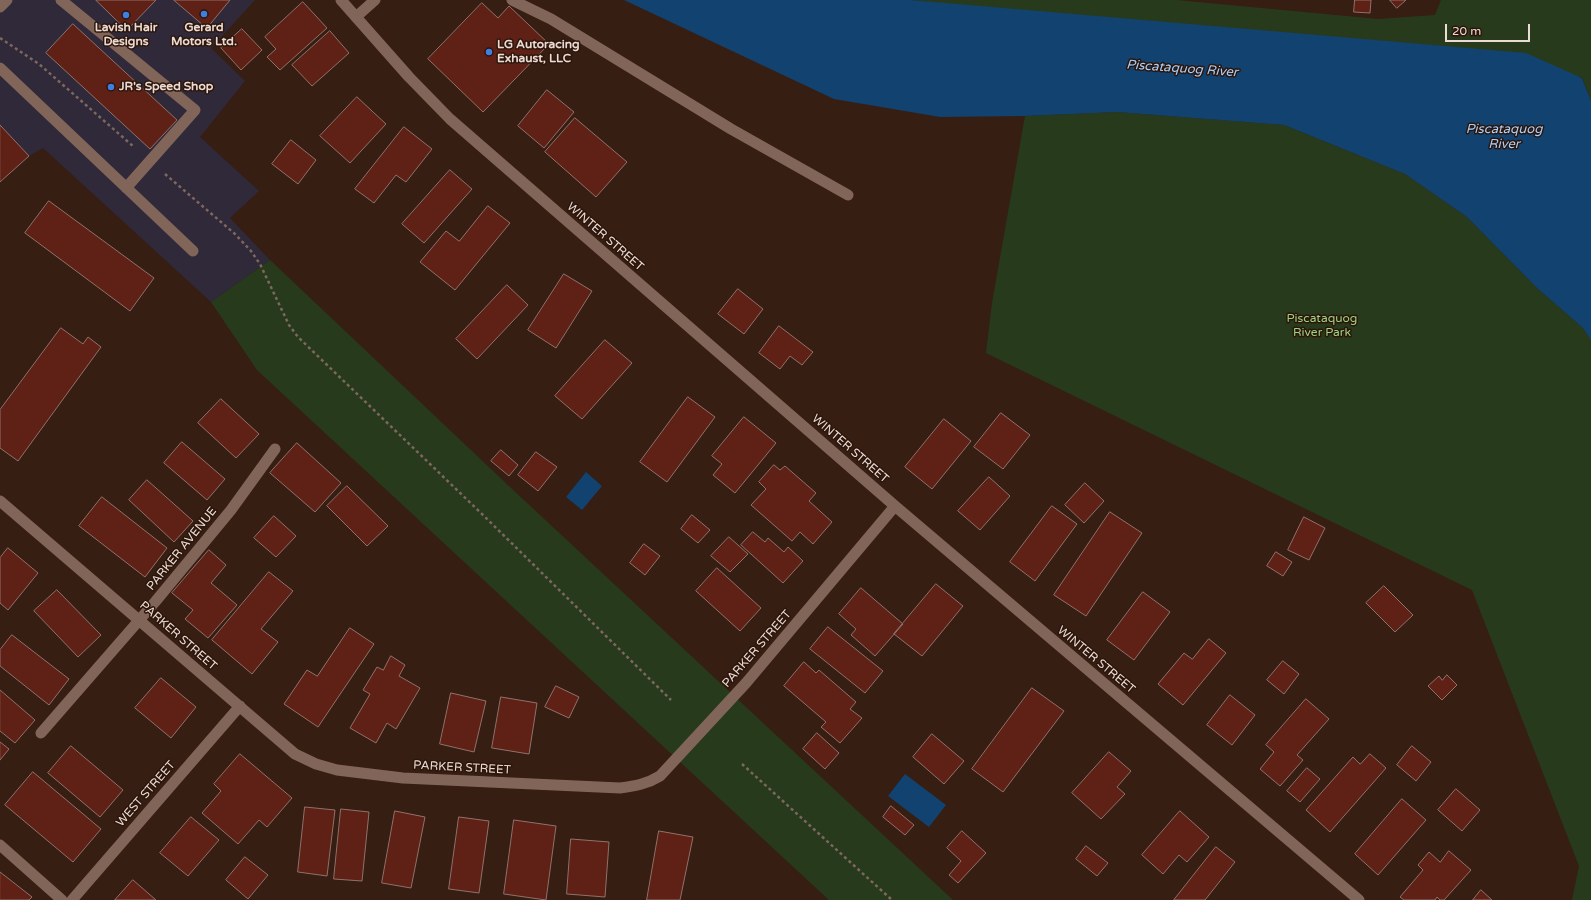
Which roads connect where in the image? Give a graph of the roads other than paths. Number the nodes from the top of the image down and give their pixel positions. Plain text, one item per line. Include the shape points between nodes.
1 (8, 0) edge
2 (61, 0) edge
3 (340, 0) edge
4 (375, 0) edge
5 (512, 0) edge
6 (0, 7) edge
7 (356, 17) junction
8 (0, 68) edge
9 (126, 188) junction
10 (848, 195) dead end
11 (193, 251) dead end
12 (275, 449) dead end
13 (0, 501) edge
14 (894, 506) junction
15 (140, 620) junction
16 (240, 706) junction
17 (41, 733) dead end
18 (0, 845) edge
19 (62, 900) edge
20 (72, 900) edge
21 (1359, 900) edge

1 - 6 street
2 - 9 street via 195,110
3 - 7 street, WINTER STREET
4 - 7 street
5 - 10 street via 551,19 731,129
7 - 14 street, WINTER STREET via 450,119
8 - 9 street
9 - 11 street
12 - 15 street, PARKER AVENUE via 231,510
13 - 15 street, PARKER STREET
14 - 16 street, PARKER STREET via 740,689 660,776 637,786 608,788 403,778 338,770 294,754
14 - 21 street, WINTER STREET
15 - 16 street, PARKER STREET
15 - 17 street, PARKER AVENUE
16 - 20 street, WEST STREET
18 - 19 street

